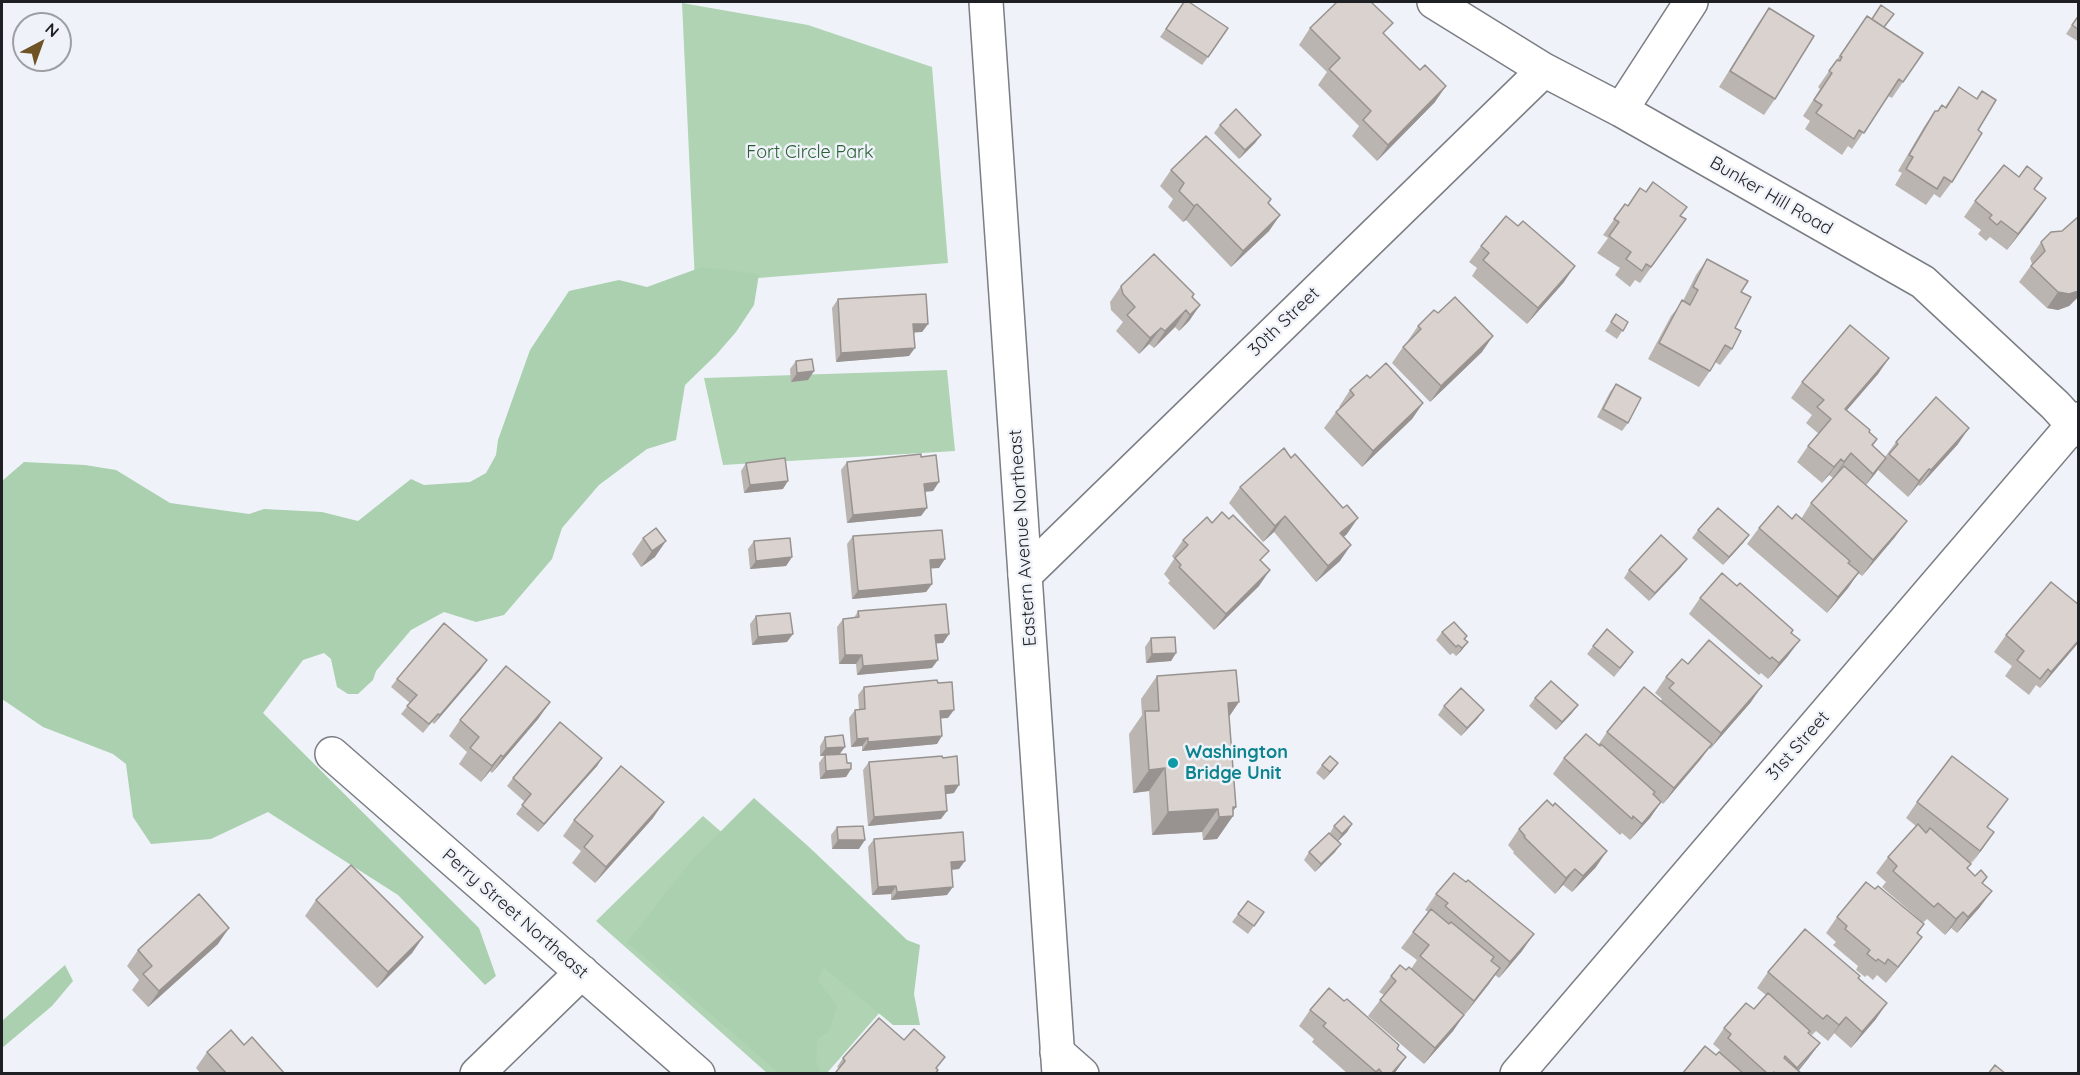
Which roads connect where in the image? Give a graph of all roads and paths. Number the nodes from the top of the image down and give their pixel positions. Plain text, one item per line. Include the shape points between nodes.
1 (986, 2) edge
2 (1434, 2) edge
3 (1691, 2) edge
4 (1544, 70) junction
5 (1621, 110) junction
6 (2077, 424) edge
7 (1025, 575) junction
8 (332, 754) dead end
9 (582, 972) junction
10 (1058, 1063) edge
11 (477, 1074) edge
12 (698, 1074) edge
13 (1082, 1074) edge
14 (1517, 1074) edge

1 - 7 street, Eastern Avenue Northeast
2 - 4 street, Bunker Hill Road
3 - 5 street
4 - 5 street, Bunker Hill Road
4 - 7 street, 30th Street
5 - 6 street, Bunker Hill Road via 1923,282
6 - 14 street, 31st Street
7 - 10 street, Eastern Avenue Northeast
8 - 9 street, Perry Street Northeast
9 - 11 street
9 - 12 street, Perry Street Northeast
10 - 13 street

